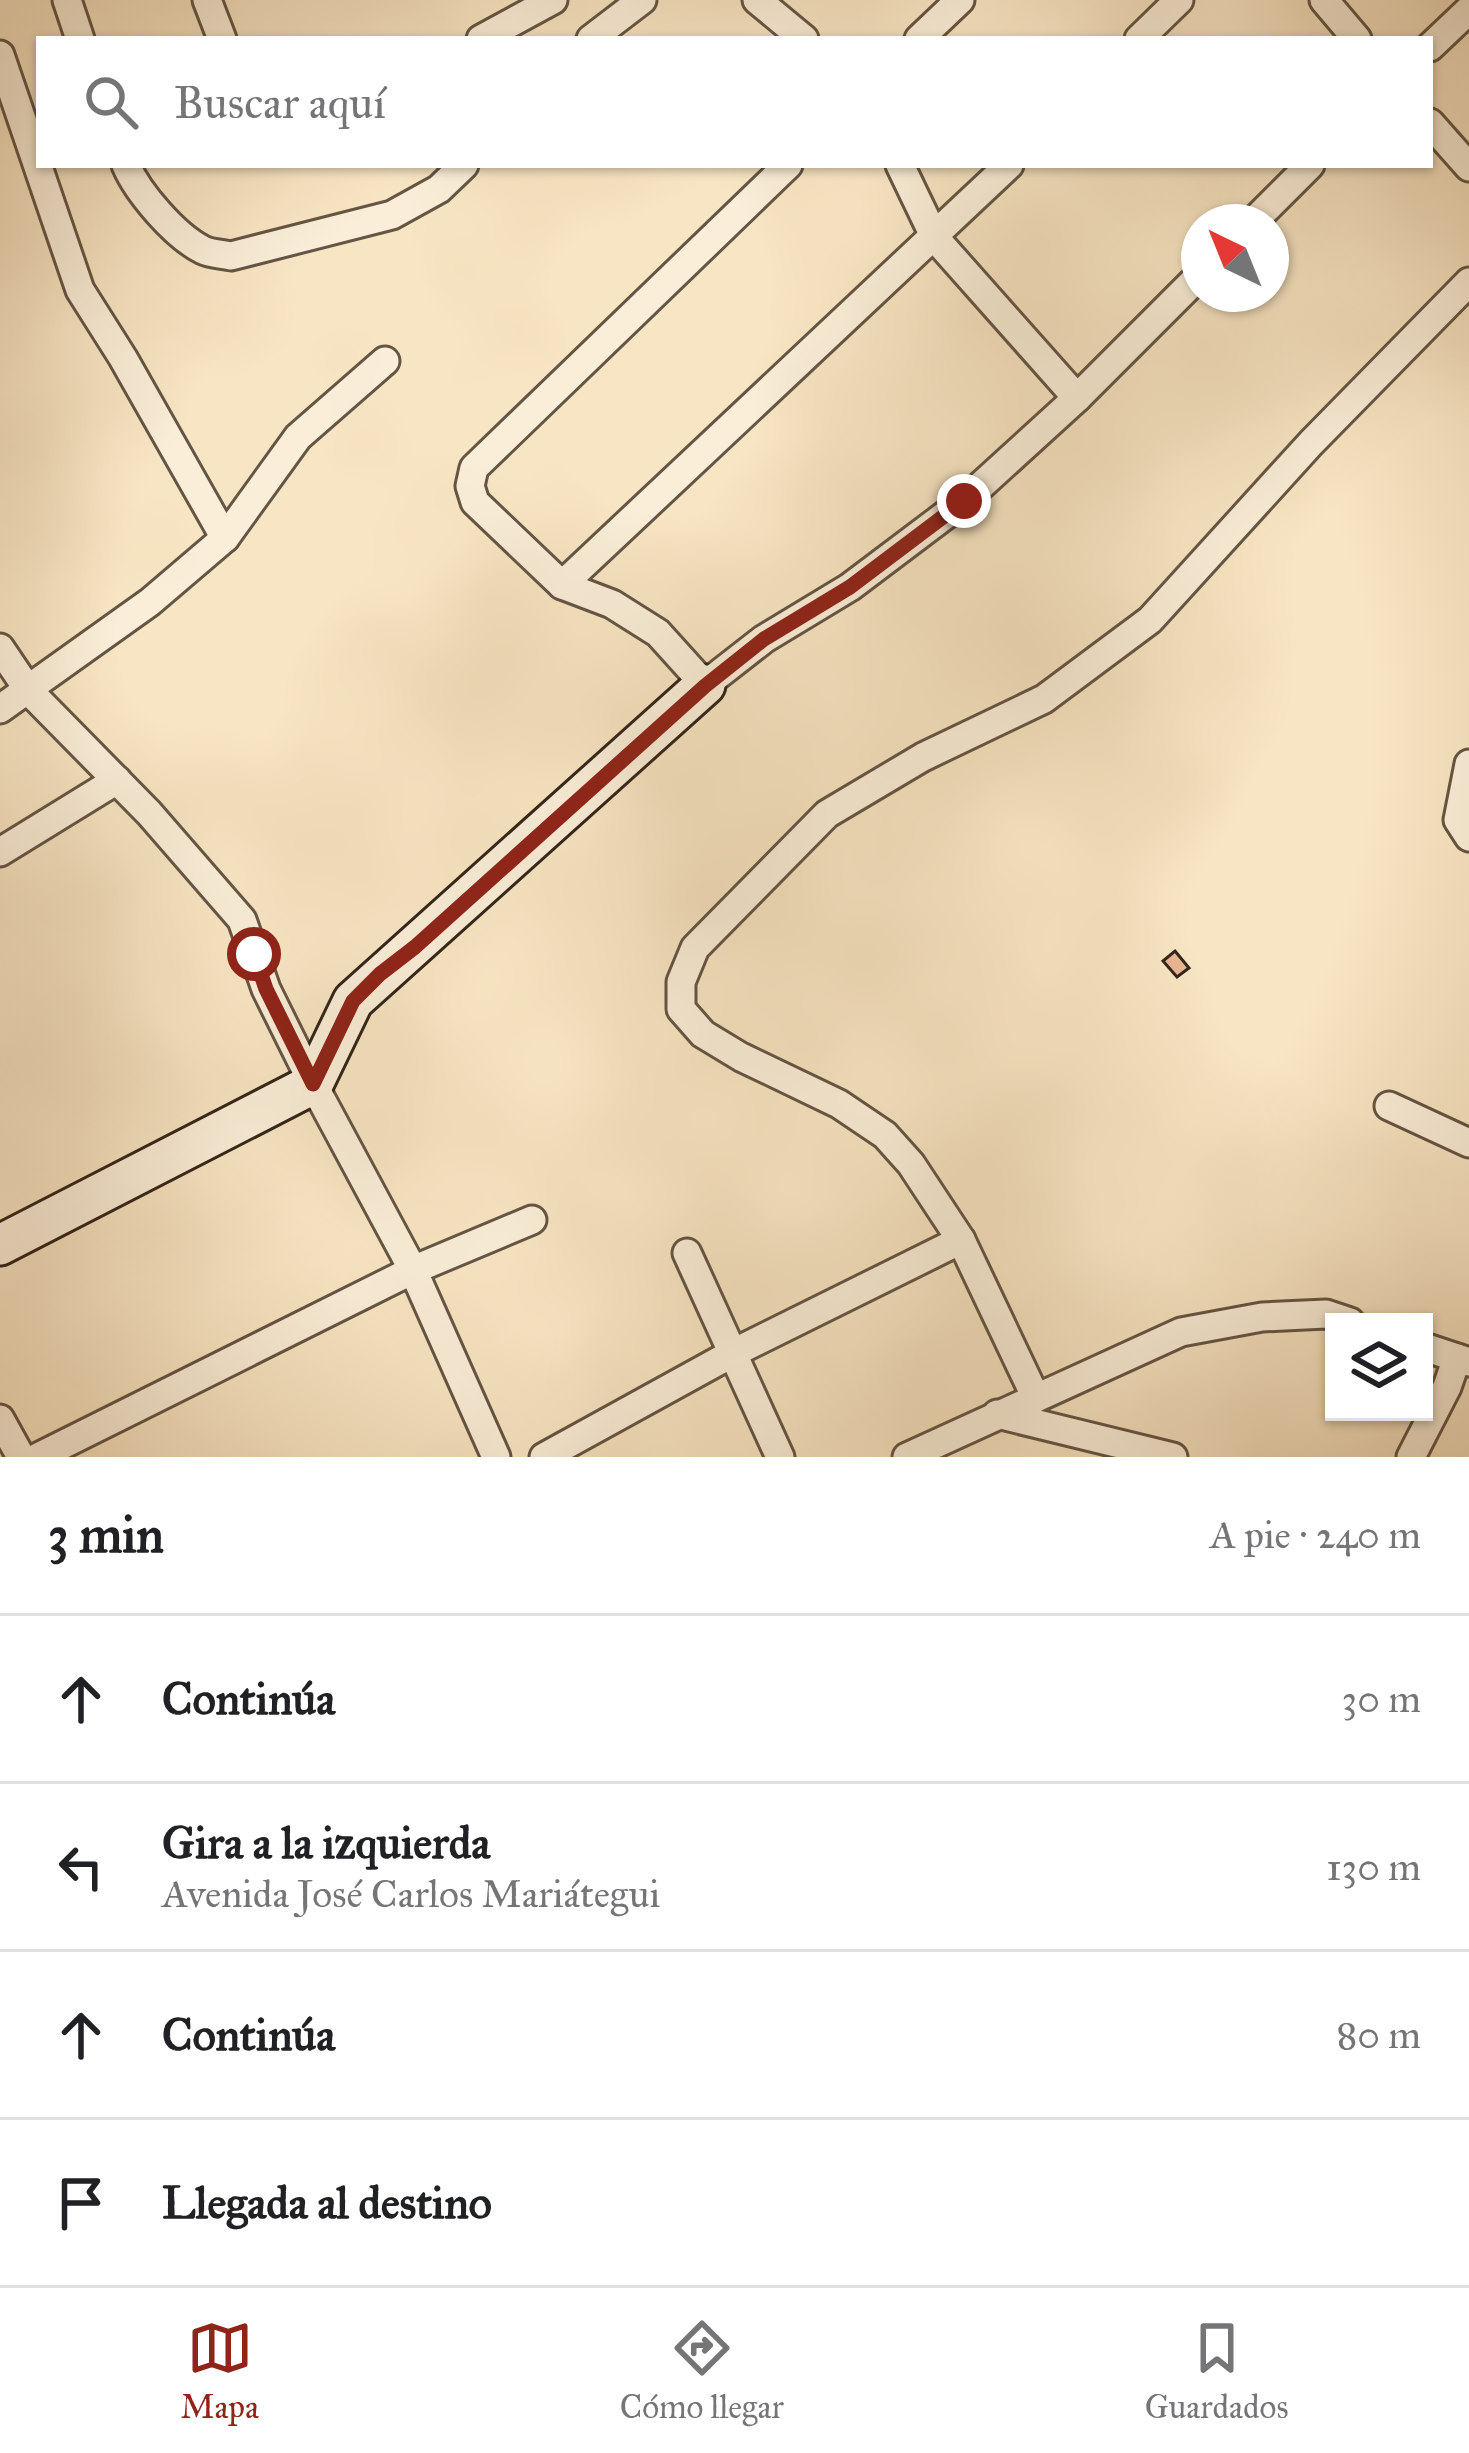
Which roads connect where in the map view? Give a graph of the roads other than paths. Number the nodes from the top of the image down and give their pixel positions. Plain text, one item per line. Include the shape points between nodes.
1 (67, 0) edge
2 (207, 0) edge
3 (553, 0) edge
4 (642, 0) edge
5 (757, 0) edge
6 (960, 0) edge
7 (1179, 0) edge
8 (1324, 0) edge
9 (1469, 10) edge
10 (79, 36) edge
11 (221, 36) edge
12 (487, 36) edge
13 (595, 36) edge
14 (800, 36) edge
15 (922, 36) edge
16 (1142, 36) edge
17 (1354, 36) edge
18 (1433, 44) edge
19 (0, 56) edge
20 (1433, 126) edge
21 (36, 161) edge
22 (1469, 166) edge
23 (38, 168) edge
24 (127, 168) edge
25 (461, 168) edge
26 (785, 168) edge
27 (901, 168) edge
28 (1006, 168) edge
29 (1307, 168) edge
30 (1270, 204) edge
31 (935, 238) junction
32 (1469, 282) edge
33 (1181, 294) edge
34 (385, 361) dead end
35 (1077, 398) junction
36 (225, 538) junction
37 (562, 585) junction
38 (0, 647) edge
39 (705, 686) junction
40 (29, 691) junction
41 (0, 709) edge
42 (1469, 764) edge
43 (117, 780) junction
44 (1469, 837) edge
45 (0, 852) edge
46 (313, 1084) junction
47 (1389, 1106) dead end
48 (1469, 1142) edge
49 (532, 1220) dead end
50 (961, 1240) junction
51 (0, 1244) edge
52 (687, 1253) dead end
53 (413, 1270) junction
54 (1325, 1314) edge
55 (1433, 1350) edge
56 (733, 1353) junction
57 (1463, 1360) edge
58 (1458, 1392) edge
59 (1036, 1399) junction
60 (997, 1414) junction
61 (0, 1419) edge
62 (21, 1457) edge
63 (38, 1457) edge
64 (496, 1457) edge
65 (544, 1457) edge
66 (780, 1457) edge
67 (907, 1457) edge
68 (1173, 1457) edge
69 (1411, 1457) edge

1 - 10 street
2 - 11 street
3 - 12 street
4 - 13 street
5 - 14 street
6 - 15 street
7 - 16 street
8 - 17 street
9 - 18 street
19 - 21 street
20 - 22 street
23 - 36 street via 80,290
24 - 25 street via 183,235 231,256 392,215
26 - 37 street via 475,468 475,502
27 - 31 street
28 - 31 street
29 - 30 street
31 - 35 street
31 - 37 street
32 - 50 street via 1150,620 1044,699 827,814 694,948 681,1009 703,1034 884,1135
33 - 35 street
34 - 36 street via 298,437
35 - 39 street via 964,501
36 - 40 street
37 - 39 street via 658,633
38 - 40 street
39 - 46 street via 353,1001
40 - 41 street
40 - 43 street
42 - 44 street via 1458,820
43 - 45 street
43 - 46 street via 242,920
46 - 51 street
46 - 53 street
47 - 48 street
49 - 53 street
50 - 56 street
50 - 59 street
52 - 56 street
53 - 63 street
53 - 64 street
54 - 59 street via 1181,1332
55 - 57 street
56 - 65 street
56 - 66 street
57 - 58 street
58 - 69 street
59 - 60 street
60 - 67 street
60 - 68 street
61 - 62 street

